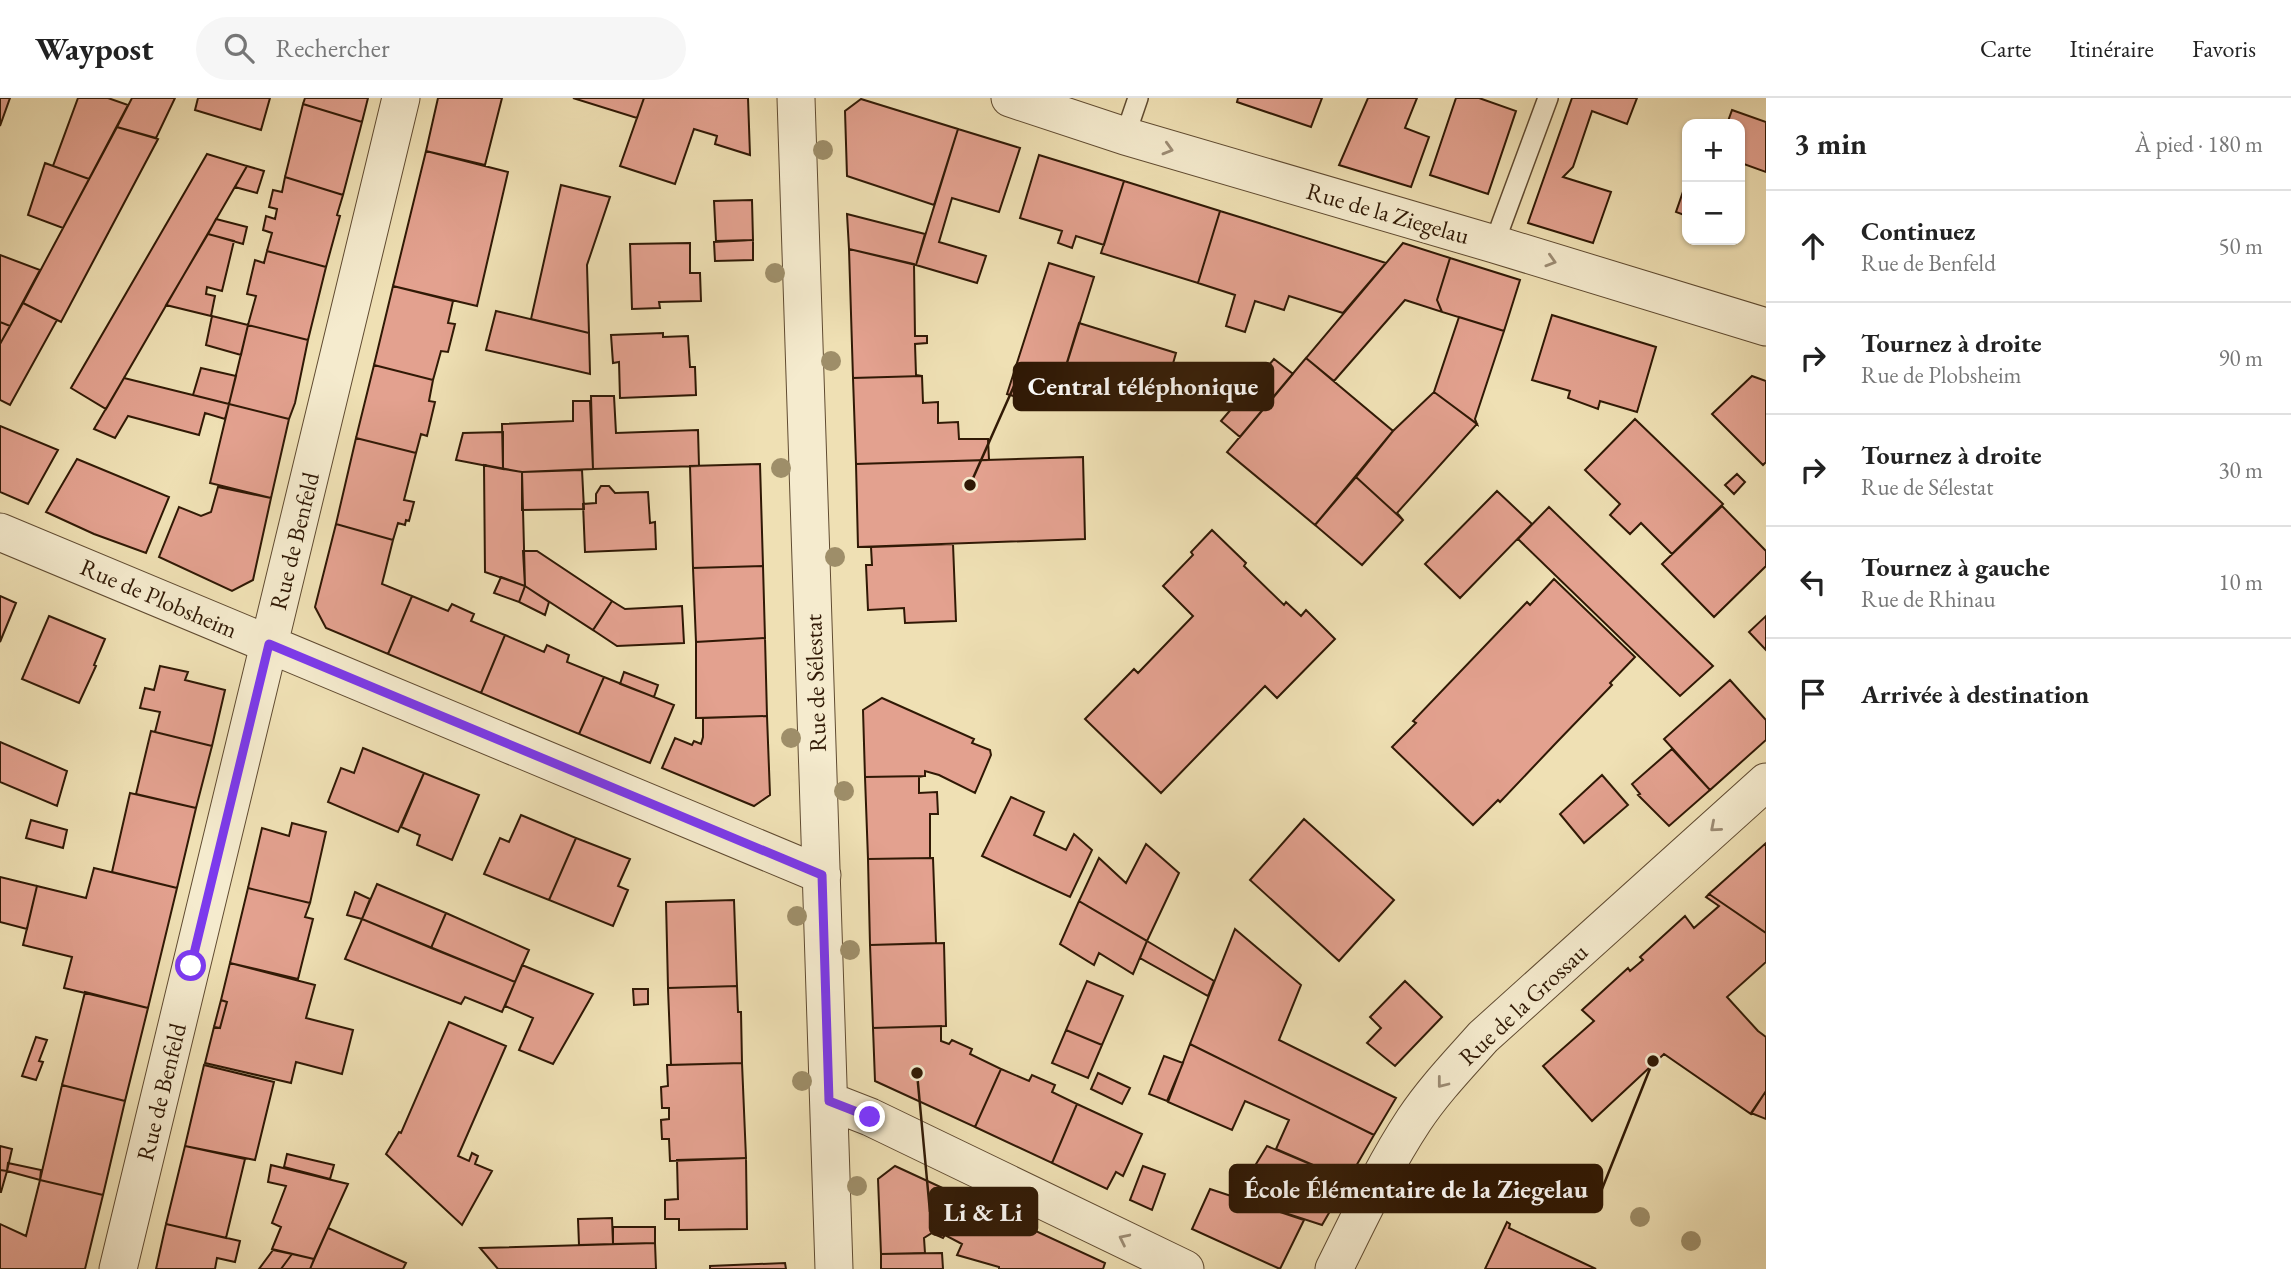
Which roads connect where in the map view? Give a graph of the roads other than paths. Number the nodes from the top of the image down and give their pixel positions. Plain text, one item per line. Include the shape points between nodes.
1 (401, 98) edge
2 (796, 98) edge
3 (1010, 98) edge
4 (1138, 98) edge
5 (1548, 98) edge
6 (1125, 136) junction
7 (1494, 244) junction
8 (1766, 327) edge
9 (0, 532) edge
10 (269, 644) junction
11 (1766, 782) edge
12 (822, 875) junction
13 (829, 1101) junction
14 (118, 1269) edge
15 (834, 1269) edge
16 (1185, 1269) edge
17 (1334, 1269) edge

1 - 10 street, Rue de Benfeld
2 - 12 street, Rue de Sélestat
3 - 6 street, Rue de la Ziegelau
4 - 6 lane
5 - 7 lane
6 -> 7 street, Rue de la Ziegelau
7 -> 8 street, Rue de la Ziegelau
9 - 10 street, Rue de Plobsheim
10 - 12 street, Rue de Plobsheim
10 - 14 street, Rue de Benfeld
11 -> 17 street, Rue de la Grossau via 1483,1037 1446,1078 1395,1151
12 - 13 street, Rue de Sélestat
13 - 15 street, Rue de Sélestat
16 -> 13 street

